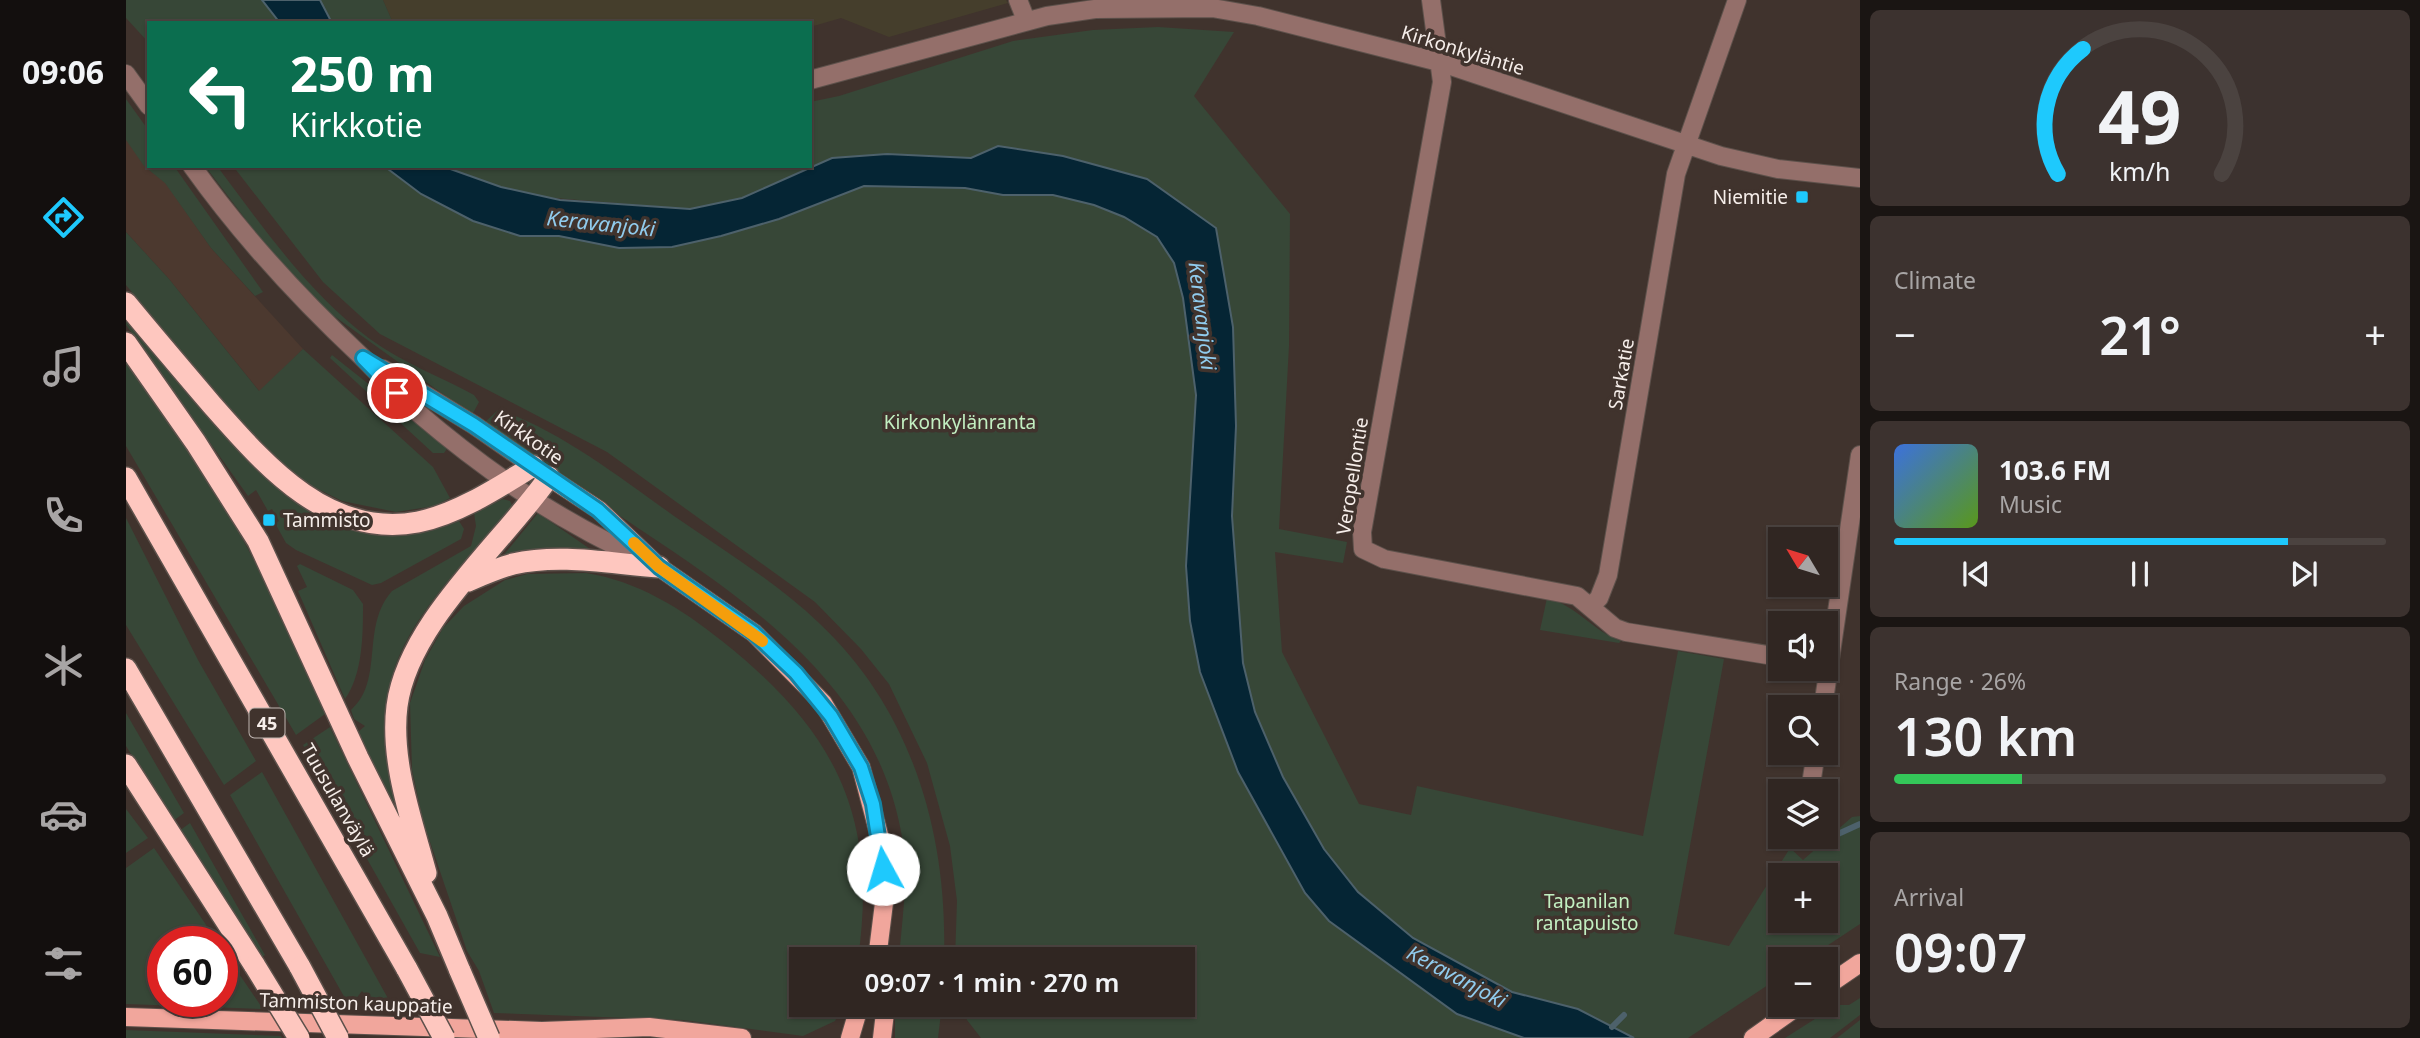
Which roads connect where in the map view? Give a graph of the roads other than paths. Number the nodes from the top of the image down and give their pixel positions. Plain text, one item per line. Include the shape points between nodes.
1 (1018, 0) edge
2 (1430, 0) edge
3 (1737, 0) edge
4 (1026, 20) junction
5 (1439, 62) junction
6 (126, 74) edge
7 (812, 79) edge
8 (147, 103) edge
9 (1684, 145) junction
10 (194, 168) edge
11 (1860, 178) edge
12 (126, 303) edge
13 (126, 343) edge
14 (363, 358) junction
15 (1860, 456) edge
16 (541, 471) junction
17 (126, 478) edge
18 (506, 483) junction
19 (533, 500) junction
20 (659, 567) junction
21 (466, 582) junction
22 (1591, 606) junction
23 (1835, 611) edge
24 (1768, 655) edge
25 (126, 669) edge
26 (126, 765) edge
27 (126, 784) edge
28 (161, 821) junction
29 (437, 916) junction
30 (880, 947) edge
31 (1860, 962) edge
32 (1838, 978) edge
33 (126, 1017) edge
34 (856, 1017) edge
35 (885, 1017) edge
36 (1782, 1017) edge
37 (542, 1031) junction
38 (1758, 1034) edge
39 (299, 1038) edge
40 (338, 1038) edge
41 (444, 1038) edge
42 (489, 1038) edge
43 (582, 1038) edge
44 (742, 1038) edge
45 (850, 1038) edge
46 (882, 1038) edge

1 - 4 street
2 - 5 street
3 - 9 street, Sarkatie
4 - 5 street, Kirkonkyläntie via 1095,9 1212,8
4 - 7 street, Kirkonkyläntie
5 - 9 street, Kirkonkyläntie
5 - 22 street, Veropellontie via 1442,82 1362,532 1363,549 1384,559 1550,589 1577,596
6 - 8 street
9 - 11 street, Kirkonkyläntie via 1778,169
9 - 22 street, Sarkatie via 1608,575
10 - 14 street, Kirkkotie via 258,254
12 - 18 highway via 257,456 323,507 357,520 417,522
13 - 29 highway via 258,541
14 - 16 street, Kirkkotie
14 - 18 street, Kirkkotie via 415,410
15 - 23 street
16 - 18 highway
16 - 19 highway
16 - 20 main road, Kirkkotie via 598,510
17 - 41 highway, Tuusulanväylä / 45, bridge
18 - 19 street, Kirkkotie
19 - 20 street, Kirkkotie via 586,534
19 - 21 highway
20 - 21 highway via 533,560
20 - 30 main road, Kirkkotie via 754,633 796,673 840,729 861,767 881,842 885,895
21 - 29 highway via 414,651 397,707 400,768
22 - 24 street, Veropellontie via 1626,632
25 - 40 highway, bridge
26 - 28 highway
27 - 28 highway
28 - 39 highway, bridge
29 - 42 highway, bridge
31 - 32 main road
33 - 37 main road, Tammiston kauppatie
34 - 45 main road
35 - 46 main road
36 - 38 main road
37 - 43 main road, Tammiston kauppatie
37 - 44 main road, Tammiston kauppatie via 649,1027

